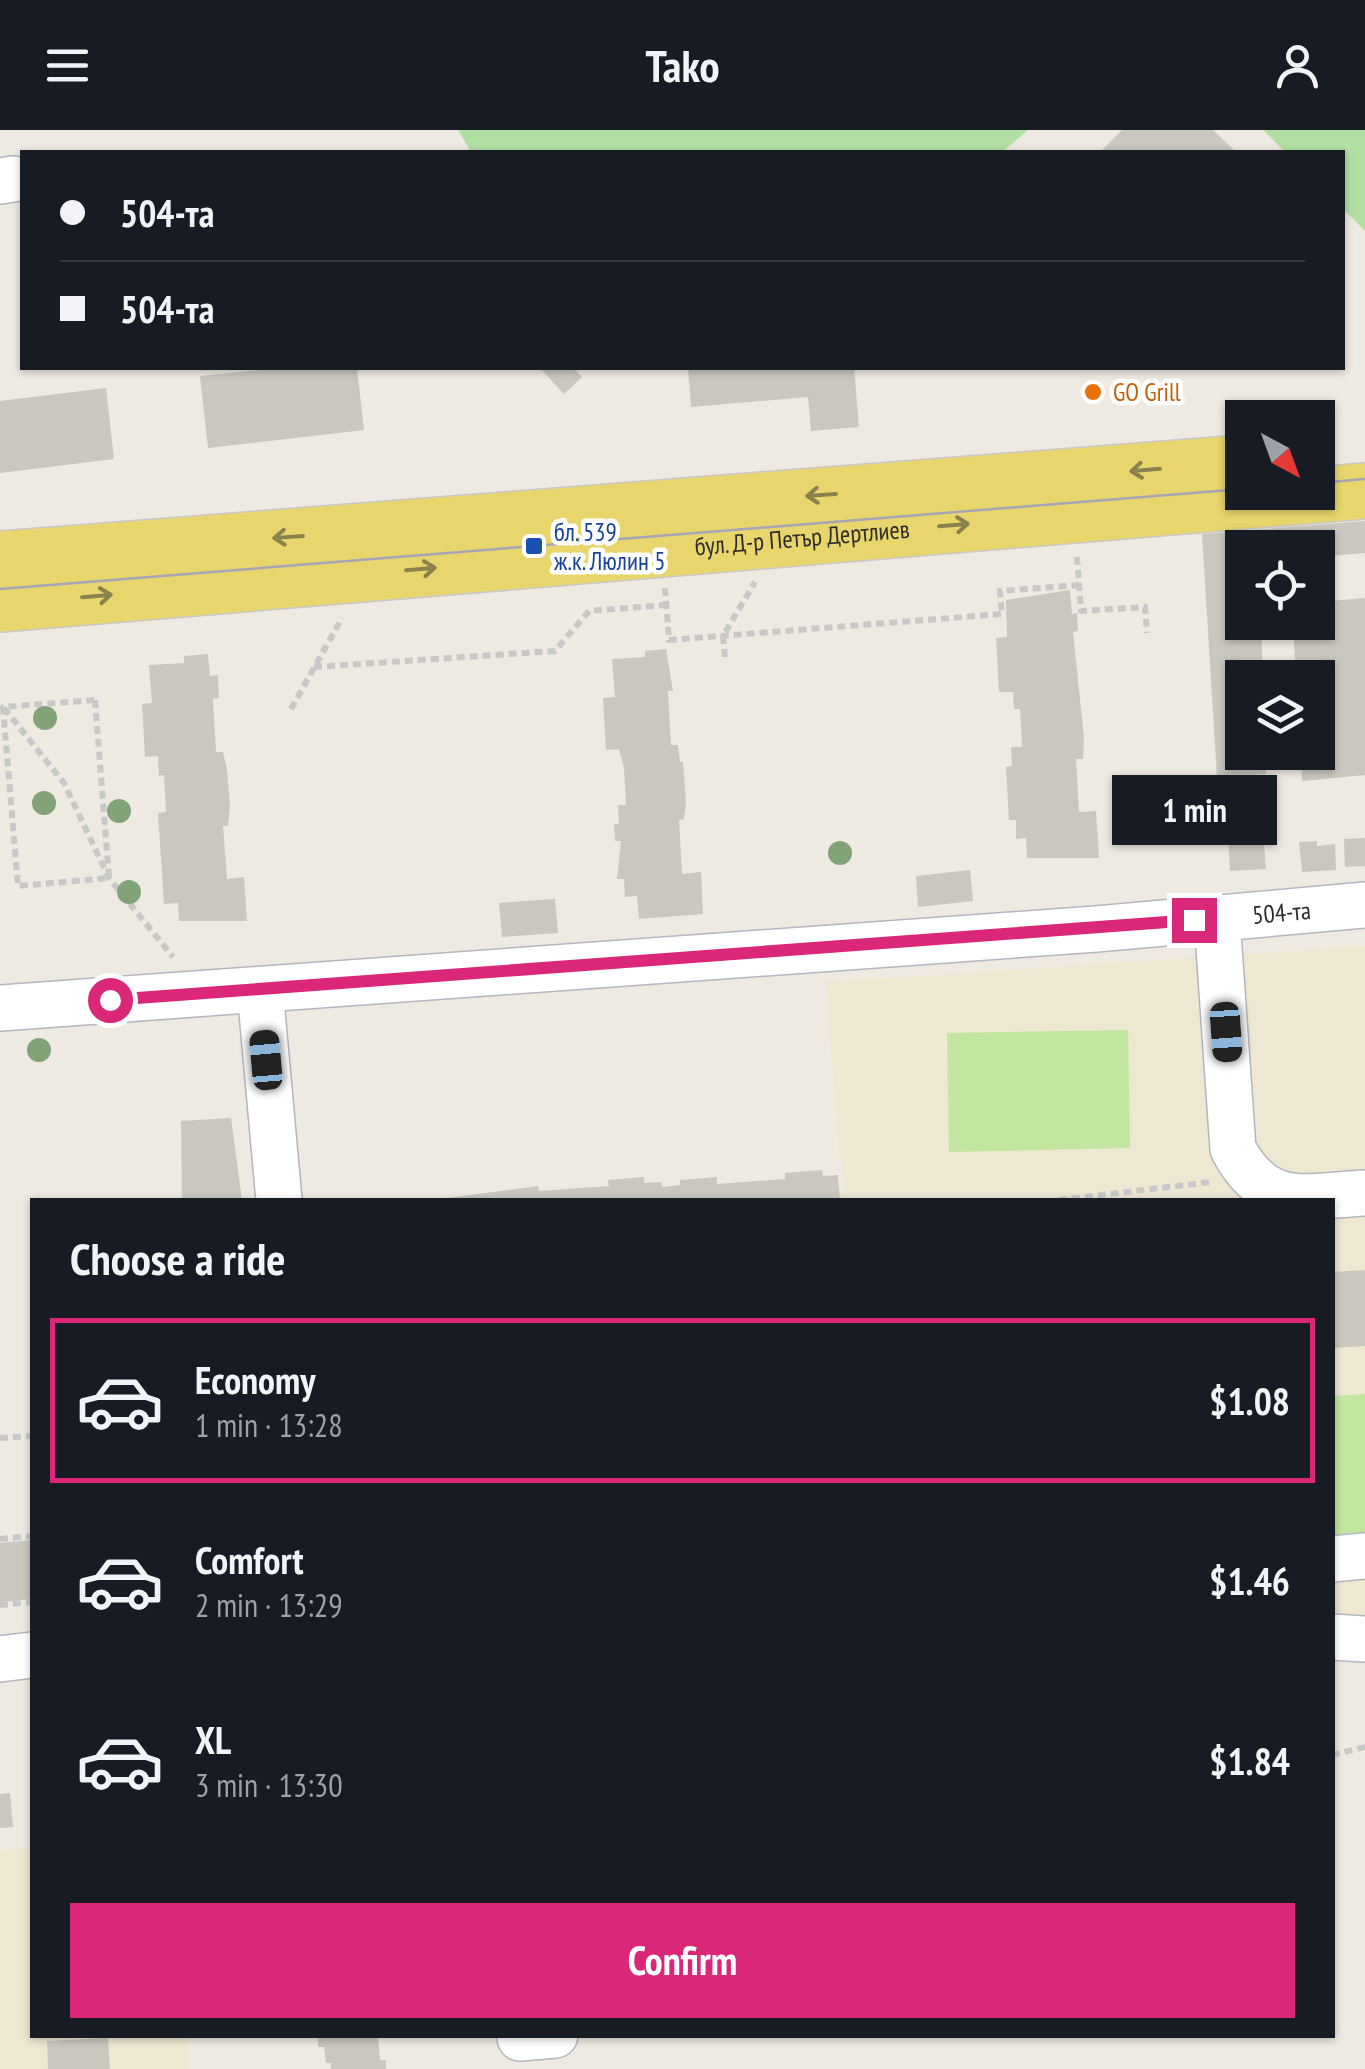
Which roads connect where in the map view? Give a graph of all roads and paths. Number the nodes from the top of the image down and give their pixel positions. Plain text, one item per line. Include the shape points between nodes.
1 (1365, 453) edge
2 (1335, 456) edge
3 (1225, 464) edge
4 (1365, 492) edge
5 (1076, 540) dead end
6 (0, 559) edge
7 (764, 566) dead end
8 (664, 574) dead end
9 (1080, 585) junction
10 (352, 600) dead end
11 (0, 604) edge
12 (666, 605) junction
13 (1147, 632) dead end
14 (723, 636) junction
15 (725, 657) dead end
16 (314, 668) junction
17 (1, 705) edge
18 (291, 709) dead end
19 (109, 878) junction
20 (1365, 905) edge
21 (1218, 919) junction
22 (183, 970) dead end
23 (260, 990) junction
24 (0, 1008) edge
25 (1248, 1177) junction
26 (1365, 1194) edge
27 (280, 1198) edge
28 (1075, 1198) edge
29 (30, 1436) edge
30 (0, 1438) edge
31 (30, 1536) edge
32 (0, 1539) edge
33 (1365, 1556) edge
34 (1335, 1558) edge
35 (30, 1602) edge
36 (0, 1605) edge
37 (1335, 1637) edge
38 (1365, 1640) edge
39 (30, 1655) edge
40 (0, 1659) edge
41 (1365, 1747) edge
42 (1335, 1755) edge

1 - 2 main road
3 -> 6 main road, бул. Д-р Петър Дертлиев
11 -> 4 main road, бул. Д-р Петър Дертлиев
5 - 9 path
7 - 14 path
8 - 12 path
9 - 13 path via 1082,612 1144,606
9 - 14 path via 1000,591 1002,614
10 - 16 path
12 - 14 path via 669,640
12 - 16 path via 588,612 555,650
14 - 15 path
16 - 18 path
17 - 19 path via 64,783
17 - 19 path via 95,700
17 - 19 path via 18,886
19 - 22 path
20 - 21 street, 504-та
21 - 23 street, 504-та
21 - 25 street via 1233,1149
23 - 24 street, 504-та
23 - 27 street
25 - 26 street via 1282,1196
25 - 28 path
29 - 30 path
31 - 32 path
33 - 34 street
35 - 36 path
37 - 38 street
39 - 40 street
41 - 42 path

